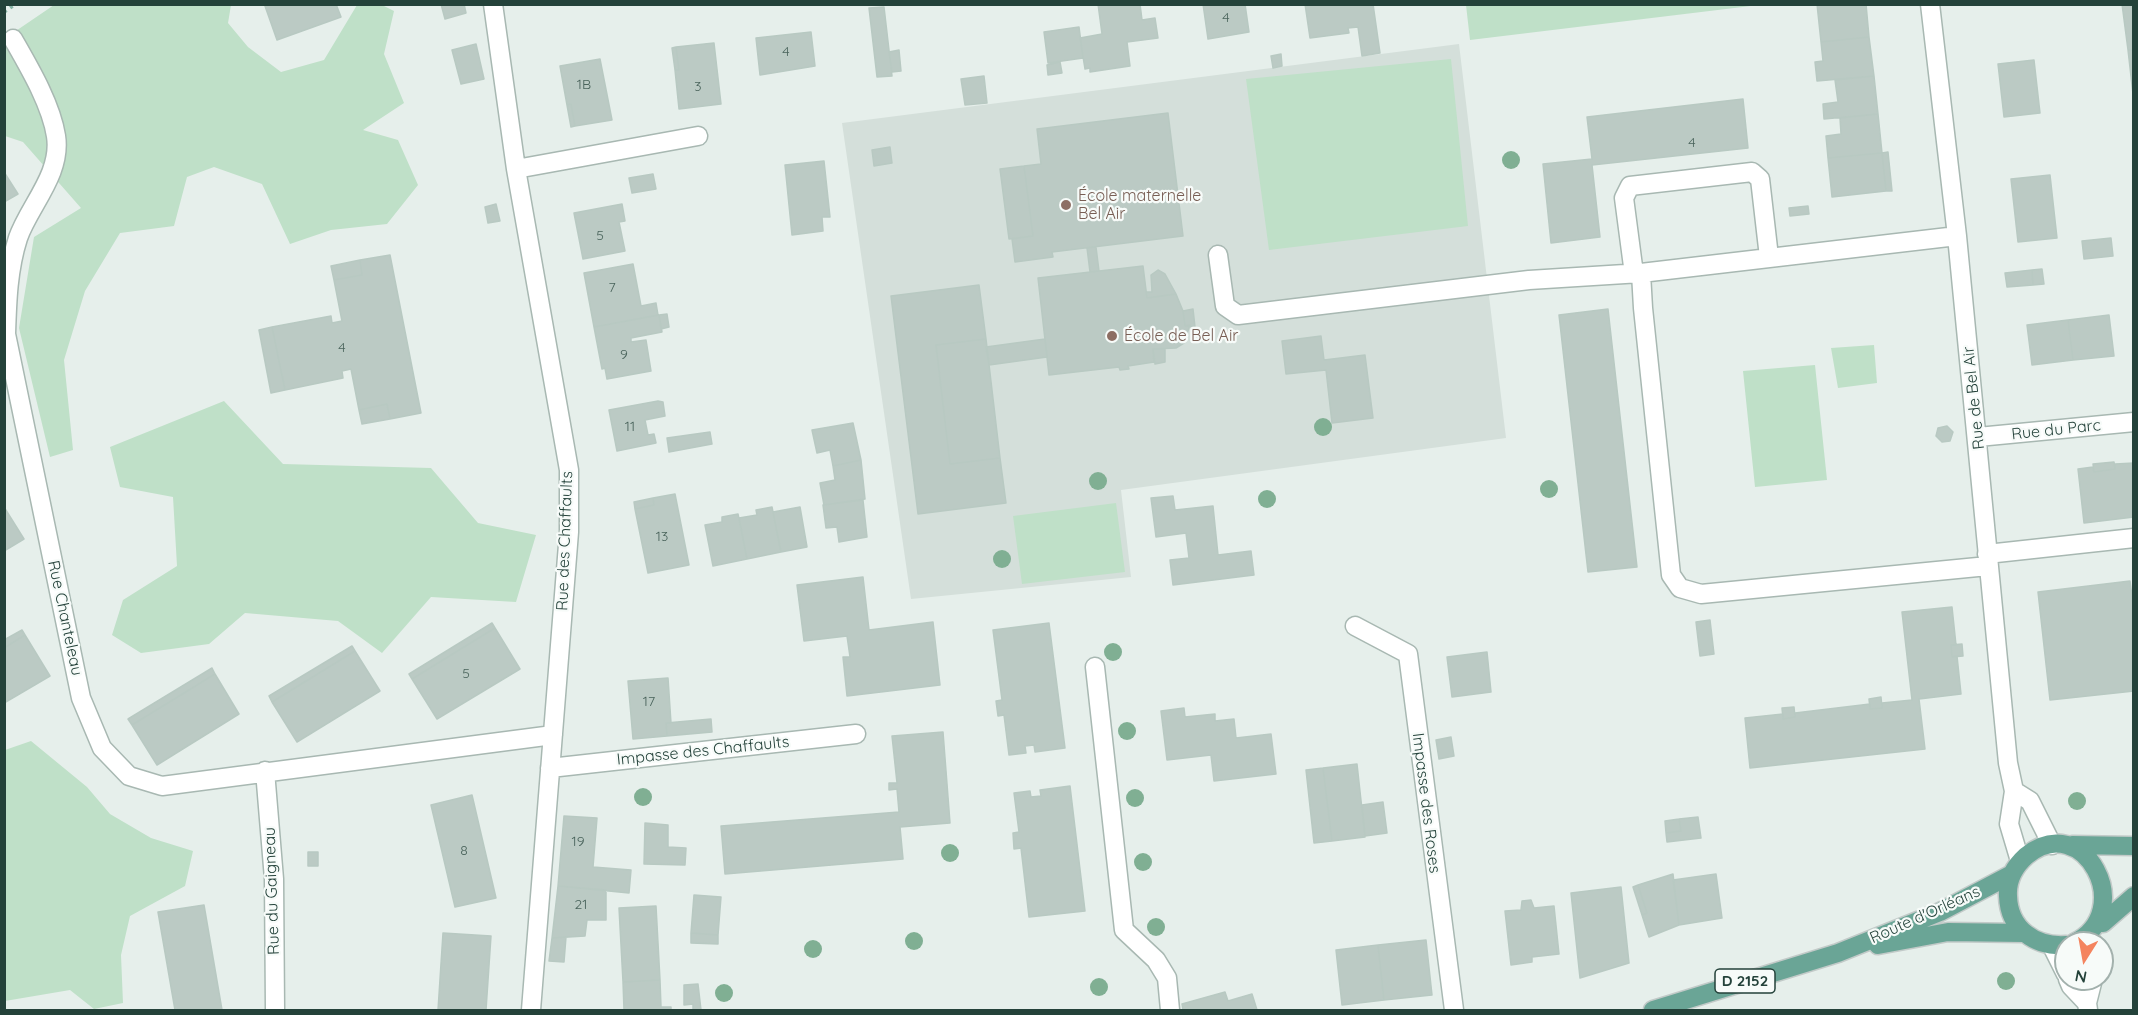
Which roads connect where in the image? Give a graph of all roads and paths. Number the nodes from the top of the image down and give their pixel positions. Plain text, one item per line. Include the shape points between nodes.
1 (15, 4) edge
2 (493, 4) edge
3 (1930, 4) edge
4 (4, 12) edge
5 (13, 39) dead end
6 (698, 136) dead end
7 (516, 169) junction
8 (1957, 236) junction
9 (1218, 255) dead end
10 (1769, 257) junction
11 (1637, 274) junction
12 (6, 287) edge
13 (2133, 422) edge
14 (1978, 437) junction
15 (2133, 538) edge
16 (1988, 560) junction
17 (1355, 626) dead end
18 (1095, 667) dead end
19 (856, 734) dead end
20 (553, 735) junction
21 (550, 768) junction
22 (265, 771) junction
23 (2014, 791) junction
24 (2058, 845) junction
25 (2133, 846) edge
26 (2016, 868) junction
27 (2133, 896) edge
28 (2091, 931) edge
29 (2095, 931) edge
30 (2024, 933) junction
31 (2054, 944) edge
32 (1838, 953) junction
33 (2075, 991) edge
34 (2091, 991) edge
35 (2088, 1007) edge
36 (275, 1011) edge
37 (531, 1011) edge
38 (1170, 1011) edge
39 (1454, 1011) edge
40 (1653, 1011) edge

1 - 4 path
2 - 7 street, Rue des Chaffaults
3 - 8 street, Rue de Bel Air
5 - 12 street, Rue Chanteleau via 36,80 57,145 38,204 19,237
6 - 7 street
7 - 20 street, Rue des Chaffaults via 569,470 569,532
8 - 10 street
8 - 14 street, Rue de Bel Air
9 - 11 street via 1225,306 1238,315 1529,280
10 - 11 street
10 - 11 street via 1760,179 1752,172 1630,186 1624,198
11 - 16 street via 1671,574 1680,588 1701,594
12 - 22 street, Rue Chanteleau via 6,334 81,698 102,748 129,777 162,786
13 - 14 street, Rue du Parc
14 - 16 street, Rue de Bel Air
15 - 16 street
16 - 23 street, Rue de Bel Air
17 - 39 street, Impasse des Roses via 1408,654
18 - 38 street via 1124,930 1156,960 1167,978
19 - 21 street, Impasse des Chaffaults
20 - 21 street, Rue des Chaffaults
20 - 22 street, Rue Chanteleau
21 - 37 street, Rue des Chaffaults
22 - 36 street, Rue du Gaigneau via 274,879
23 - 24 street via 2030,801
23 - 26 street, Rue de Bel Air via 2009,824
24 - 25 main road
24 - 26 main road, Route d'Orléans via 2032,851
24 - 28 main road via 2082,850 2106,876 2109,902
26 - 30 main road via 2008,890 2008,905
26 - 32 main road, Route d'Orléans / D 2152 via 1940,912
27 - 29 main road
30 - 31 main road via 2037,942
30 - 32 main road, Route d'Orléans / D 2152 via 1948,933
32 - 40 main road, Route d'Orléans / D 2152
33 - 35 street
34 - 35 street

